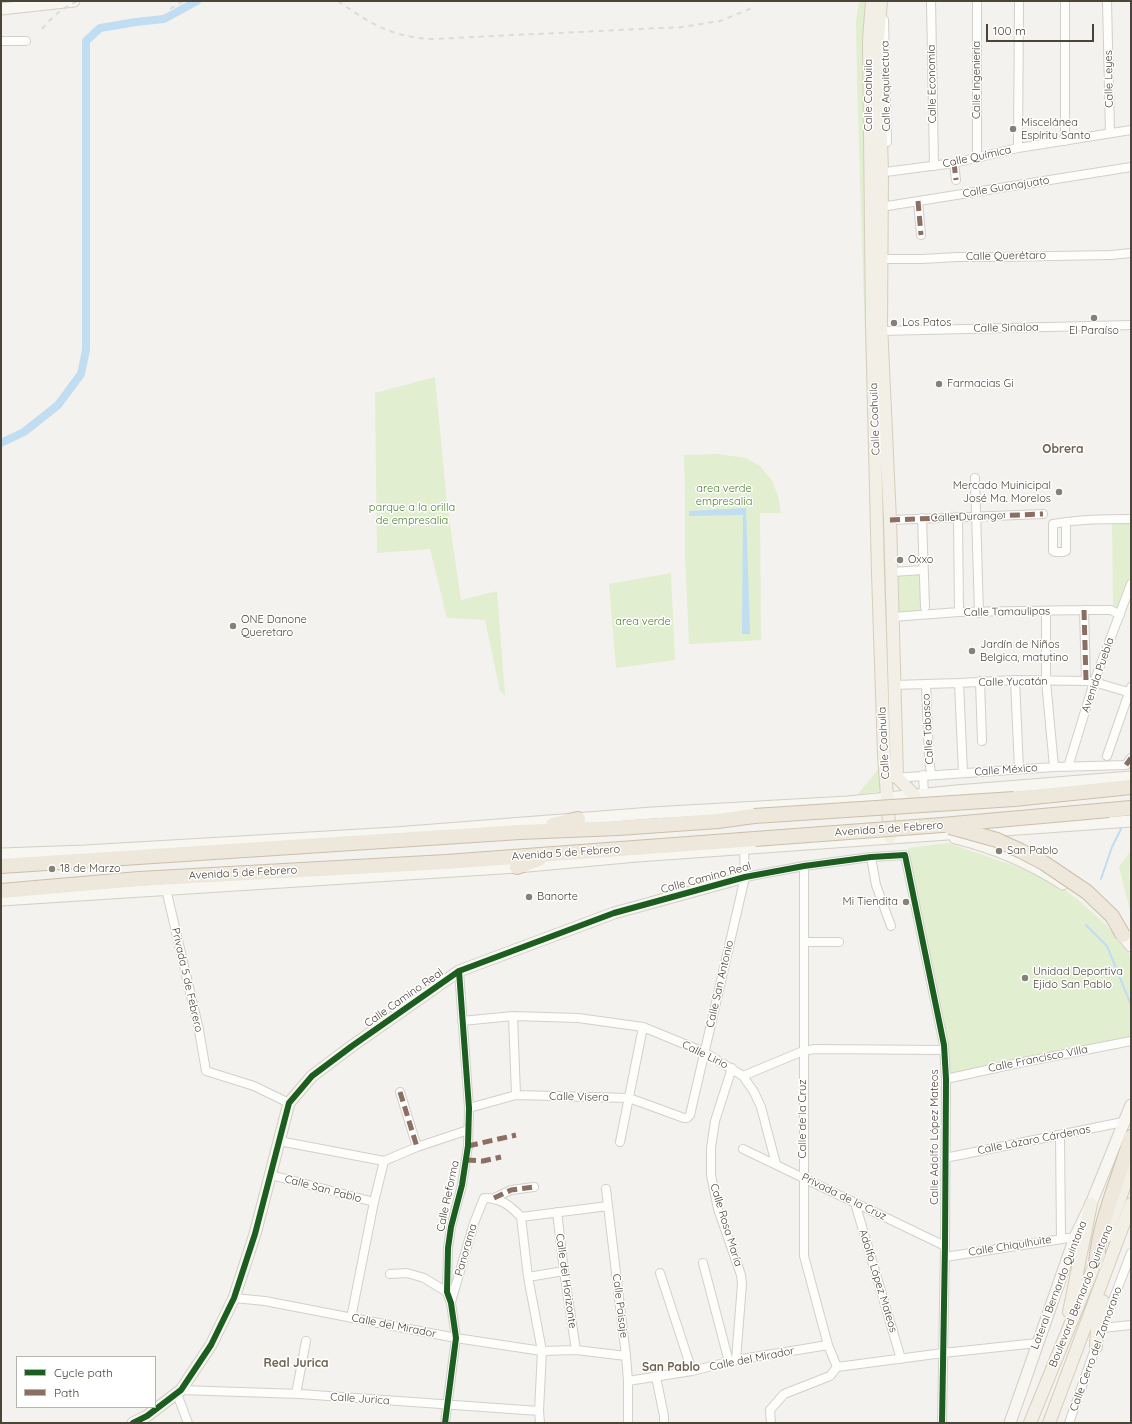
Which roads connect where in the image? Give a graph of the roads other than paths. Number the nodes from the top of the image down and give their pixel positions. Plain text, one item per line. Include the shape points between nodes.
1 (74, 1) edge
2 (872, 1) edge
3 (882, 1) edge
4 (931, 1) edge
5 (977, 1) edge
6 (1019, 1) edge
7 (1065, 1) edge
8 (1107, 1) edge
9 (1, 9) edge
10 (1, 41) edge
11 (26, 41) dead end
12 (1131, 130) edge
13 (1110, 133) junction
14 (1065, 141) junction
15 (1018, 148) junction
16 (977, 159) junction
17 (954, 163) junction
18 (934, 166) junction
19 (1131, 167) edge
20 (880, 173) junction
21 (956, 180) dead end
22 (918, 201) junction
23 (881, 207) junction
24 (921, 235) dead end
25 (1131, 253) edge
26 (882, 259) junction
27 (1131, 325) edge
28 (882, 331) junction
29 (975, 478) dead end
30 (1043, 514) dead end
31 (976, 516) junction
32 (958, 517) junction
33 (922, 518) junction
34 (1131, 519) edge
35 (890, 520) junction
36 (1066, 522) junction
37 (923, 570) junction
38 (892, 572) junction
39 (1131, 584) edge
40 (925, 607) dead end
41 (1084, 610) junction
42 (1046, 611) junction
43 (959, 612) junction
44 (979, 613) junction
45 (1120, 615) junction
46 (893, 618) junction
47 (1015, 680) junction
48 (980, 681) junction
49 (1046, 681) junction
50 (1090, 681) junction
51 (959, 683) junction
52 (894, 684) junction
53 (926, 684) junction
54 (1130, 691) edge
55 (982, 741) dead end
56 (1107, 756) dead end
57 (1129, 762) edge
58 (1054, 767) junction
59 (1068, 767) junction
60 (1019, 769) junction
61 (927, 774) junction
62 (963, 774) junction
63 (891, 778) junction
64 (1131, 779) edge
65 (919, 795) junction
66 (887, 798) junction
67 (1131, 808) edge
68 (578, 819) junction
69 (1131, 822) edge
70 (943, 830) junction
71 (520, 832) junction
72 (314, 837) junction
73 (890, 838) junction
74 (373, 842) junction
75 (744, 849) junction
76 (552, 853) junction
77 (1, 854) edge
78 (905, 855) joint
79 (870, 857) junction
80 (1, 866) edge
81 (359, 866) junction
82 (804, 866) junction
83 (517, 867) junction
84 (418, 873) junction
85 (745, 877) junction
86 (166, 889) junction
87 (1, 891) edge
88 (1, 900) edge
89 (892, 926) dead end
90 (1127, 941) edge
91 (804, 942) junction
92 (839, 942) dead end
93 (459, 971) junction
94 (514, 1016) junction
95 (462, 1021) junction
96 (643, 1027) junction
97 (1131, 1040) edge
98 (944, 1050) junction
99 (704, 1052) junction
100 (803, 1052) junction
101 (732, 1068) junction
102 (743, 1076) junction
103 (946, 1079) junction
104 (400, 1092) dead end
105 (516, 1095) junction
106 (629, 1098) junction
107 (289, 1103) junction
108 (1131, 1105) edge
109 (469, 1108) junction
110 (687, 1118) joint
111 (1123, 1122) junction
112 (468, 1130) junction
113 (1060, 1136) junction
114 (1131, 1137) edge
115 (279, 1141) junction
116 (620, 1142) dead end
117 (417, 1147) junction
118 (743, 1149) dead end
119 (945, 1158) junction
120 (384, 1161) junction
121 (776, 1164) junction
122 (1131, 1168) edge
123 (271, 1175) junction
124 (804, 1178) junction
125 (534, 1187) dead end
126 (606, 1189) dead end
127 (494, 1198) junction
128 (374, 1202) junction
129 (855, 1203) junction
130 (1091, 1204) junction
131 (1131, 1204) edge
132 (608, 1206) junction
133 (557, 1212) junction
134 (521, 1217) junction
135 (1075, 1237) junction
136 (1061, 1238) junction
137 (945, 1246) junction
138 (1114, 1252) junction
139 (1131, 1253) edge
140 (945, 1257) junction
141 (703, 1263) dead end
142 (1096, 1263) junction
143 (564, 1271) junction
144 (660, 1273) dead end
145 (390, 1274) dead end
146 (528, 1277) junction
147 (447, 1292) junction
148 (234, 1298) junction
149 (451, 1303) junction
150 (351, 1318) junction
151 (1131, 1325) edge
152 (1102, 1328) junction
153 (456, 1338) junction
154 (306, 1341) dead end
155 (1063, 1341) junction
156 (1037, 1343) junction
157 (828, 1345) junction
158 (1096, 1347) junction
159 (576, 1350) junction
160 (542, 1351) junction
161 (943, 1353) junction
162 (626, 1356) junction
163 (901, 1359) junction
164 (732, 1361) junction
165 (837, 1367) junction
166 (692, 1371) junction
167 (656, 1376) junction
168 (628, 1381) junction
169 (179, 1392) junction
170 (296, 1394) junction
171 (447, 1405) junction
172 (539, 1411) junction
173 (133, 1423) edge
174 (188, 1423) edge
175 (445, 1423) edge
176 (540, 1423) edge
177 (628, 1423) edge
178 (664, 1423) edge
179 (771, 1423) edge
180 (942, 1423) edge
181 (1010, 1423) edge
182 (1030, 1423) edge
183 (1049, 1423) edge
184 (1069, 1423) edge

1 - 9 main road
2 - 20 main road, Calle Coahuila via 869,40
3 - 20 main road, Calle Coahuila via 878,38
4 - 18 street, Calle Economía
5 - 16 street, Calle Ingeniería
6 - 15 street
7 - 14 street
8 - 13 street, Calle Leyes
10 - 11 street
12 - 13 street, Calle Química
13 - 14 street, Calle Química
14 - 15 street, Calle Química
15 - 16 street, Calle Química
16 - 17 street, Calle Química
17 - 18 street, Calle Química
17 - 21 street
18 - 20 street, Calle Química
19 - 22 street, Calle Guanajuato
20 - 23 main road, Calle Coahuila
20 - 63 main road, Calle Coahuila via 872,324 879,609
22 - 23 street, Calle Guanajuato
22 - 24 street
23 - 26 main road, Calle Coahuila
25 - 26 street, Calle Querétaro
26 - 28 main road, Calle Coahuila
27 - 28 street, Calle Sinaloa
28 - 35 main road, Calle Coahuila
29 - 31 street
30 - 31 street, Calle Durango
31 - 32 street, Calle Durango
31 - 44 street
32 - 33 street, Calle Durango
32 - 43 street
33 - 35 street, Calle Durango
33 - 37 street
34 - 36 street
35 - 38 main road, Calle Coahuila
36 - 36 street via 1053,524 1053,551 1064,552 1066,549
37 - 38 street
37 - 40 street
38 - 46 main road, Calle Coahuila
39 - 45 street, Avenida Puebla
41 - 42 street, Calle Tamaulipas
41 - 45 street, Calle Tamaulipas via 1111,610
41 - 50 street
42 - 44 street, Calle Tamaulipas
42 - 49 street
43 - 44 street, Calle Tamaulipas
43 - 46 street, Calle Tamaulipas
45 - 50 street, Avenida Puebla
46 - 52 main road, Calle Coahuila
47 - 48 street, Calle Yucatán
47 - 49 street, Calle Yucatán
47 - 60 street
48 - 51 street, Calle Yucatán
48 - 55 street
49 - 50 street, Calle Yucatán
49 - 58 street
50 - 54 street, Calle Yucatán
50 - 59 street, Avenida Puebla
51 - 53 street, Calle Yucatán
51 - 62 street
52 - 53 street, Calle Yucatán
52 - 63 main road, Calle Coahuila
53 - 61 street, Calle Tabasco via 929,758
54 - 56 street
57 - 59 street, Calle México
58 - 59 street, Calle México
58 - 60 street, Calle México
60 - 62 street, Calle México
61 - 62 street, Calle México
61 - 63 street, Calle México
61 - 65 street, Calle Tabasco
63 - 65 main road, Calle Coahuila
63 - 66 main road, Calle Coahuila
64 - 65 main road, Avenida 5 de Febrero
64 - 71 highway, Avenida 5 de Febrero, bridge via 1108,789 1014,798 754,816 718,821
65 - 66 main road, Avenida 5 de Febrero
66 - 68 main road, Avenida 5 de Febrero
66 - 73 main road, Calle Coahuila
67 - 70 highway, Avenida 5 de Febrero, bridge
68 - 71 highway
68 - 72 main road, Avenida 5 de Febrero
69 - 70 main road, Avenida 5 de Febrero
70 - 73 main road, Avenida 5 de Febrero
70 - 76 highway, Avenida 5 de Febrero, bridge via 755,839
70 - 90 highway, bridge via 997,840 1044,863 1087,892 1112,916
71 - 74 highway, Avenida 5 de Febrero
72 - 74 highway
72 - 77 main road, Avenida 5 de Febrero
73 - 75 main road, Avenida 5 de Febrero
74 - 80 highway, Avenida 5 de Febrero
75 - 83 main road, Avenida 5 de Febrero
75 - 85 street, Calle San Antonio
76 - 81 highway, Avenida 5 de Febrero
76 - 83 highway
78 - 79 street, Calle Camino Real
78 - 98 street, Calle Adolfo López Mateos
79 - 82 street, Calle Camino Real
79 - 89 street via 876,885
81 - 84 highway
81 - 87 highway, Avenida 5 de Febrero via 139,879
82 - 85 street, Calle Camino Real
82 - 91 street, Calle de la Cruz
83 - 84 main road, Avenida 5 de Febrero
84 - 86 main road, Avenida 5 de Febrero
85 - 93 main road, Calle Camino Real via 614,914
85 - 99 street, Calle San Antonio
86 - 88 main road, Avenida 5 de Febrero
86 - 107 street, Privada 5 de Febrero via 206,1071 254,1086
91 - 92 street
91 - 100 street, Calle de la Cruz
93 - 95 street, Calle Reforma
93 - 107 main road, Calle Camino Real via 312,1076
94 - 95 street, Calle Lirio
94 - 96 street, Calle Lirio via 578,1018
94 - 105 street
95 - 109 street, Calle Reforma
96 - 99 street, Calle Lirio
96 - 106 street
97 - 103 street, Calle Francisco Villa
98 - 100 street via 815,1049
98 - 103 street, Calle Adolfo López Mateos
99 - 101 street, Calle Lirio
99 - 110 street, Calle San Antonio via 690,1115
100 - 102 street
100 - 124 street, Calle de la Cruz
101 - 102 street, Calle Lirio
101 - 164 street, Calle Rosa María via 715,1121 711,1148 711,1176 718,1209 741,1274 742,1284
102 - 121 street, Calle Lirio via 760,1106
103 - 119 street, Calle Adolfo López Mateos
104 - 117 street
105 - 106 street, Calle Visera
105 - 109 street, Calle Visera
106 - 110 street, Calle Visera
106 - 116 street
107 - 115 main road, Calle Camino Real
108 - 111 main road, Lateral Bernardo Quintana
109 - 112 street, Calle Reforma
111 - 113 street, Calle Lázaro Cárdenas
111 - 130 main road, Lateral Bernardo Quintana
112 - 117 street
112 - 147 street, Calle Reforma via 463,1179 450,1227
113 - 119 street, Calle Lázaro Cárdenas
113 - 136 street
114 - 142 highway via 1101,1228
115 - 120 street
115 - 123 main road, Calle Camino Real
117 - 120 street
118 - 121 street, Privada de la Cruz
119 - 137 street, Calle Adolfo López Mateos
120 - 128 street
121 - 124 street, Privada de la Cruz
122 - 142 main road, Boulevard Bernardo Quintana
123 - 128 street, Calle San Pablo
123 - 148 main road, Calle Camino Real
124 - 129 street, Privada de la Cruz
124 - 157 street, Calle de la Cruz via 804,1256
125 - 127 street via 511,1190
126 - 132 street, Calle Paisaje
127 - 134 street via 512,1207
127 - 149 street, Panorama via 484,1198 474,1223
128 - 150 street
129 - 137 street, Privada de la Cruz
129 - 163 street, Adolfo López Mateos
130 - 135 main road, Lateral Bernardo Quintana
130 - 155 main road
131 - 138 main road, Boulevard Bernardo Quintana
132 - 133 street
132 - 162 street, Calle Paisaje
133 - 134 street
133 - 143 street, Calle del Horizonte
134 - 146 street
135 - 136 street, Calle Chiquihuite
135 - 156 main road, Lateral Bernardo Quintana
136 - 140 street, Calle Chiquihuite
137 - 140 street, Calle Adolfo López Mateos
138 - 158 main road via 1097,1328
138 - 183 main road, Boulevard Bernardo Quintana
139 - 152 street, Calle Cerro del Zamorano
140 - 161 street, Calle Adolfo López Mateos
141 - 164 street
142 - 155 main road, Boulevard Bernardo Quintana
143 - 146 street
143 - 159 street, Calle del Horizonte
144 - 166 street
145 - 147 street via 407,1273 418,1276
146 - 160 street
147 - 149 street, Calle Reforma
148 - 150 street, Calle del Mirador via 265,1301
148 - 169 main road, Calle Camino Real via 211,1346
149 - 153 street, Calle Reforma
150 - 153 street, Calle del Mirador
151 - 152 street
152 - 158 street, Calle Cerro del Zamorano
153 - 160 street, Calle del Mirador
153 - 171 street, Calle Reforma
154 - 170 street
155 - 182 main road, Boulevard Bernardo Quintana
156 - 161 street
156 - 181 main road, Lateral Bernardo Quintana
157 - 164 street, Calle del Mirador
157 - 165 street, Calle de la Cruz
158 - 184 street, Calle Cerro del Zamorano
159 - 160 street, Calle del Mirador
159 - 162 street, Calle del Mirador
160 - 172 street
161 - 163 street
161 - 180 street, Calle Adolfo López Mateos
162 - 168 street, Calle Paisaje
163 - 165 street
164 - 166 street, Calle del Mirador
165 - 179 street via 830,1376 784,1394 770,1410
166 - 167 street, Calle del Mirador
167 - 168 street, Calle del Mirador
167 - 178 street
168 - 177 street, Calle Paisaje
169 - 170 street, Calle Jurica
169 - 173 main road, Calle Camino Real via 147,1416
169 - 174 street
170 - 171 street, Calle Jurica
171 - 172 street, Calle Jurica
171 - 175 street, Calle Reforma
172 - 176 street

